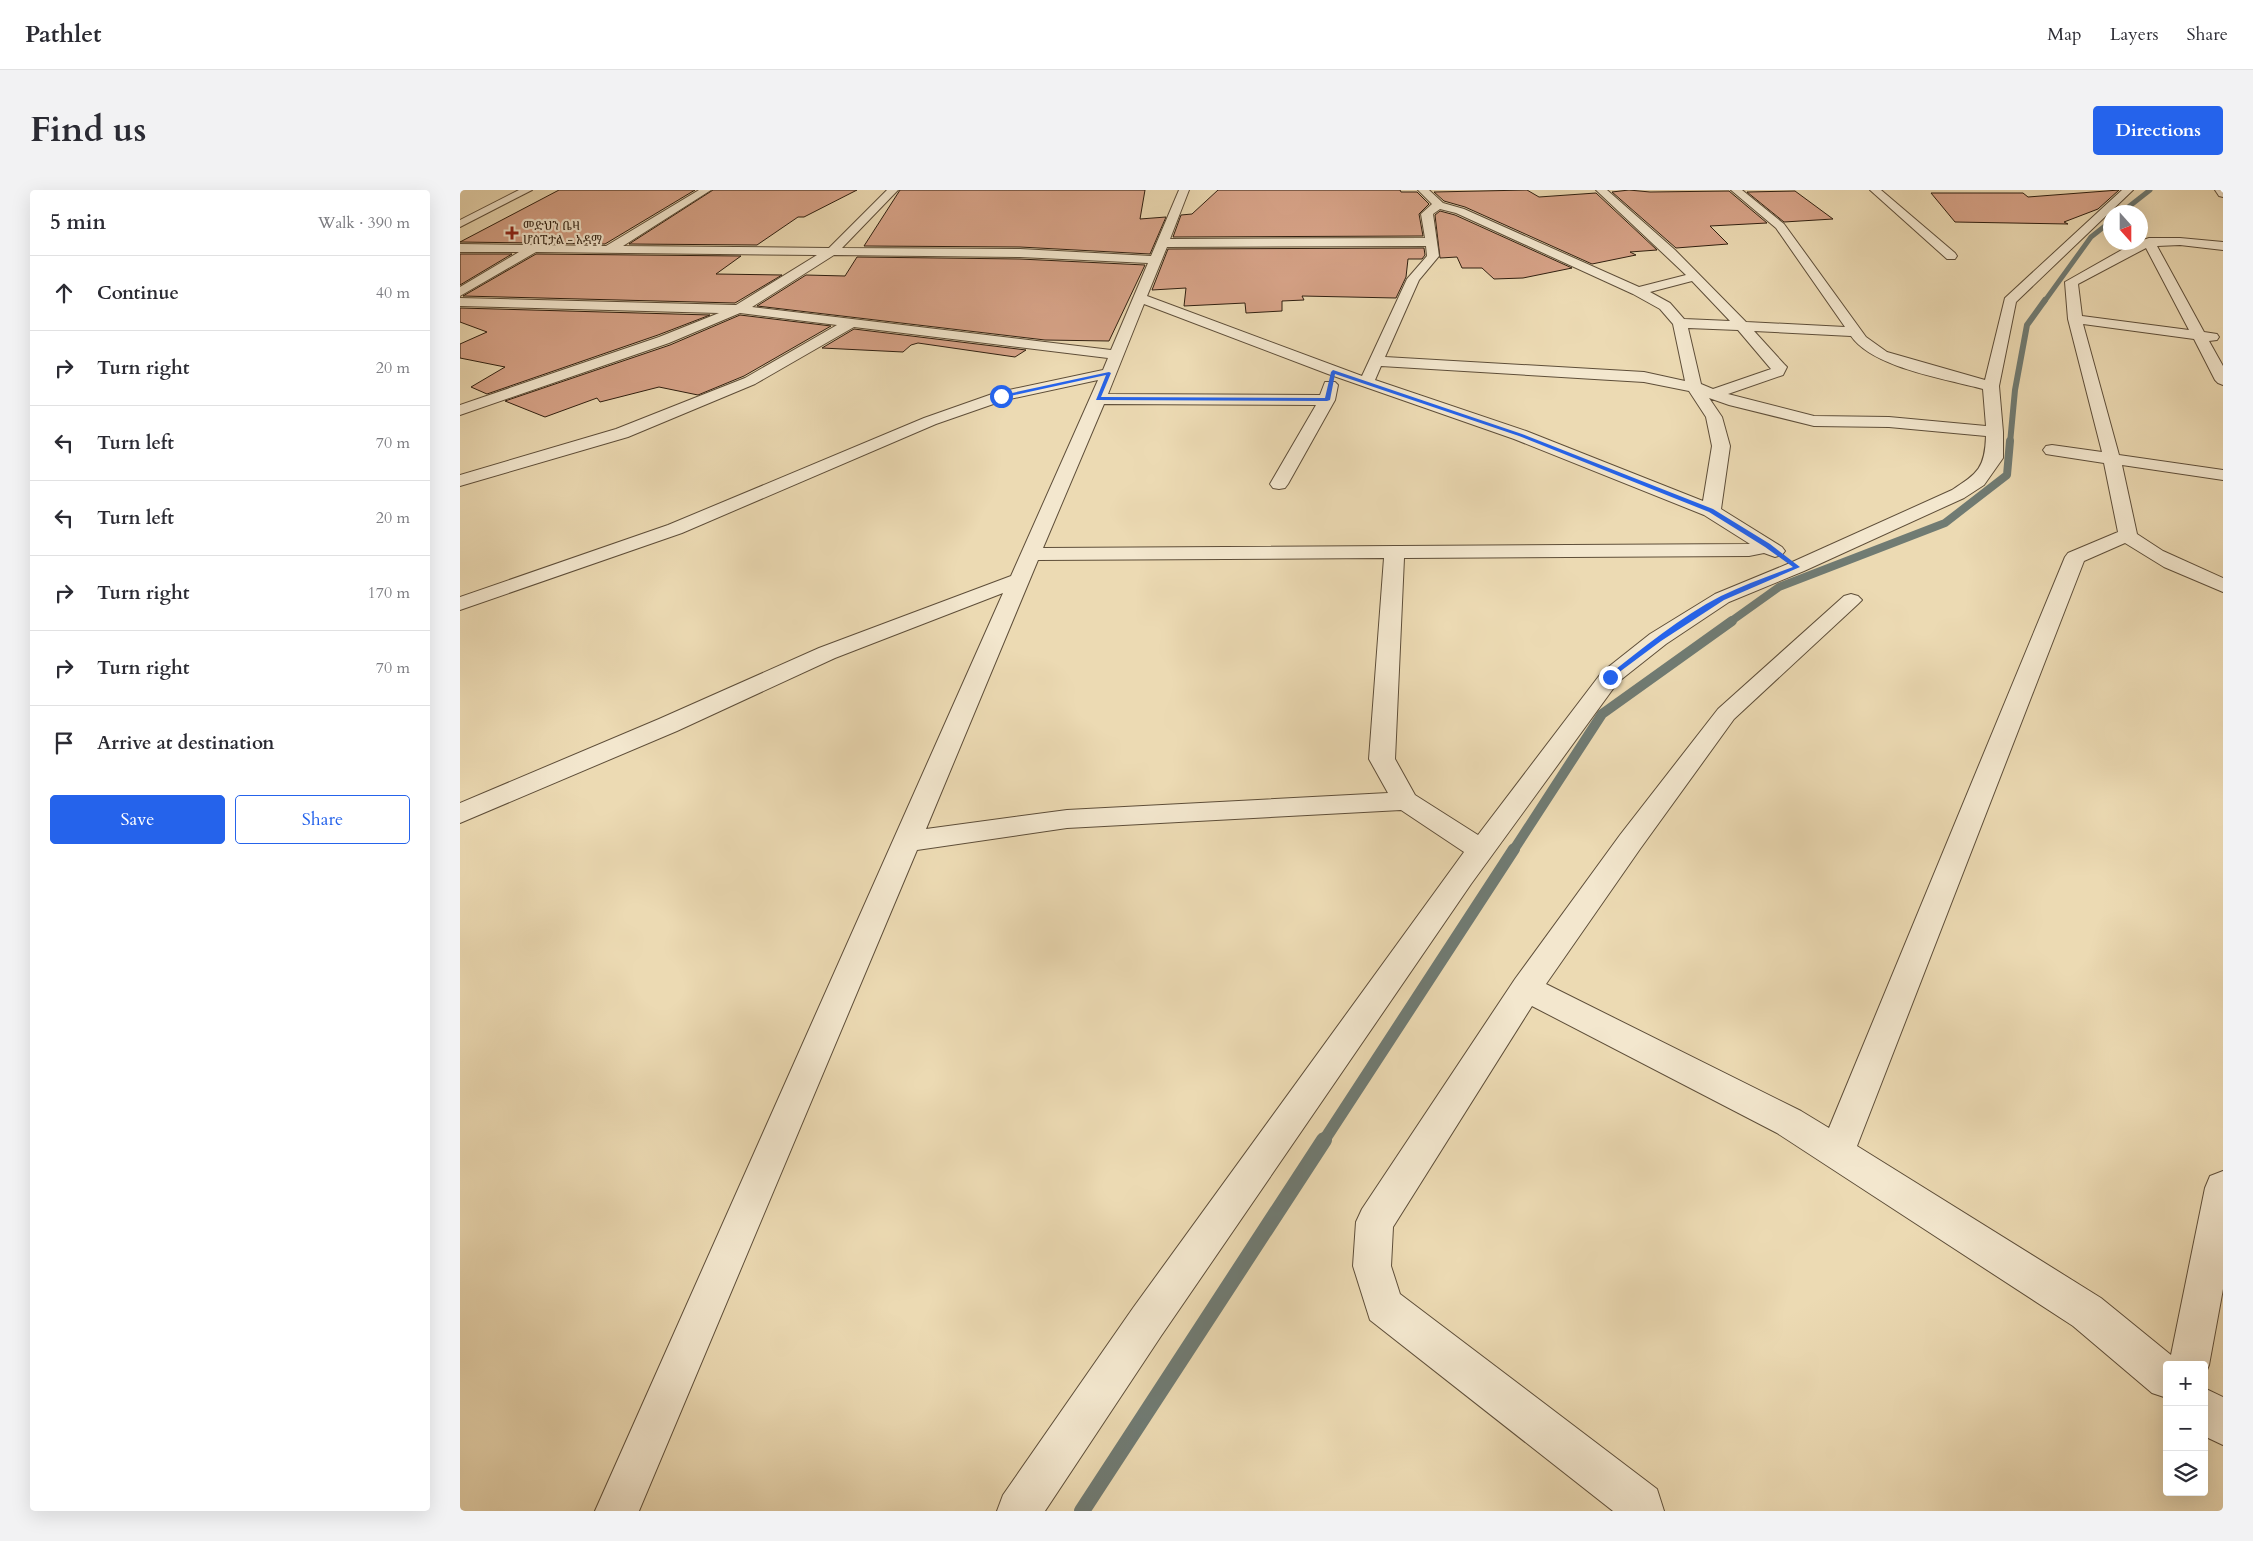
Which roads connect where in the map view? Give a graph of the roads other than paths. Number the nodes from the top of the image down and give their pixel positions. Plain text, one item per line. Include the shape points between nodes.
1 (527, 190) edge
2 (706, 190) edge
3 (893, 190) edge
4 (1184, 190) edge
5 (1423, 190) edge
6 (1601, 190) edge
7 (1736, 190) edge
8 (1875, 190) edge
9 (2128, 190) edge
10 (2220, 190) edge
11 (2223, 194) edge
12 (1439, 205) junction
13 (460, 224) edge
14 (1431, 242) junction
15 (2150, 242) junction
16 (2223, 246) edge
17 (460, 248) edge
18 (534, 249) junction
19 (609, 249) junction
20 (832, 251) junction
21 (1159, 252) junction
22 (1951, 256) dead end
23 (1693, 277) junction
24 (1638, 291) junction
25 (460, 292) edge
26 (1139, 298) junction
27 (460, 302) edge
28 (739, 309) junction
29 (2075, 319) junction
30 (851, 323) junction
31 (1680, 323) junction
32 (1741, 325) junction
33 (1856, 332) junction
34 (2200, 335) junction
35 (2223, 339) edge
36 (1376, 361) junction
37 (1113, 364) junction
38 (1333, 372) junction
39 (2223, 380) edge
40 (1366, 383) junction
41 (1992, 386) junction
42 (1694, 387) junction
43 (1712, 394) junction
44 (1098, 399) junction
45 (1327, 400) junction
46 (460, 410) edge
47 (1995, 432) junction
48 (2052, 450) dead end
49 (2112, 459) junction
50 (2223, 475) edge
51 (460, 481) edge
52 (1279, 484) dead end
53 (1711, 510) junction
54 (2126, 536) junction
55 (1768, 546) junction
56 (1394, 552) junction
57 (1030, 554) junction
58 (1797, 567) junction
59 (1019, 580) junction
60 (2223, 586) edge
61 (1851, 600) dead end
62 (460, 604) edge
63 (1406, 801) junction
64 (460, 814) edge
65 (907, 841) junction
66 (1481, 850) junction
67 (1526, 988) junction
68 (1837, 1152) junction
69 (2223, 1188) edge
70 (2190, 1361) edge
71 (2163, 1375) edge
72 (2208, 1412) edge
73 (2223, 1424) edge
74 (617, 1511) edge
75 (1019, 1511) edge
76 (1642, 1511) edge

1 - 13 street
2 - 19 street
3 - 20 street
4 - 21 street
5 - 12 street
6 - 23 street via 1645,227
7 - 33 street via 1780,226
8 - 22 street
9 - 41 street via 2010,301
10 - 11 street
12 - 14 street via 1427,214
12 - 24 street via 1460,211
14 - 21 street
14 - 36 street via 1434,256 1413,279
15 - 16 street via 2164,240
15 - 29 street via 2071,282
15 - 34 street
17 - 18 street
18 - 19 street
18 - 25 street
19 - 20 street
20 - 21 street
20 - 28 street
21 - 26 street
23 - 24 street
23 - 32 street
24 - 31 street via 1665,306
26 - 37 street
26 - 38 street
27 - 28 street
28 - 30 street
28 - 46 street via 664,340
29 - 34 street
29 - 49 street
30 - 37 street
30 - 51 street via 750,381 631,429
31 - 32 street
31 - 42 street
32 - 33 street
32 - 43 street via 1778,367 1778,372
33 - 41 street via 1861,340 1882,355
34 - 35 street
34 - 39 street
36 - 40 street
36 - 42 street via 1644,377
37 - 44 street
37 - 62 street via 1001,396 939,418 675,529
38 - 40 street
38 - 45 street
40 - 53 street via 1520,435
41 - 47 street
42 - 43 street
42 - 53 street via 1714,417 1721,446
43 - 47 street via 1814,421 1889,422
44 - 45 street
44 - 57 street
45 - 52 street
47 - 58 street via 1994,458 1978,481 1958,494
48 - 49 street
49 - 50 street
49 - 54 street
53 - 55 street
54 - 60 street via 2151,553
54 - 68 street via 2075,557
55 - 56 street via 1749,550
55 - 58 street
56 - 57 street
56 - 63 street via 1382,759
57 - 59 street
58 - 66 street via 1722,598 1658,639 1610,677
59 - 64 street via 827,653
59 - 65 street
61 - 67 street via 1726,714
63 - 65 street via 1067,819
63 - 66 street
65 - 74 street
66 - 75 street via 1146,1322
67 - 68 street via 1789,1122
67 - 76 street via 1375,1222 1372,1266 1384,1306 1641,1505
68 - 71 street via 2087,1312
69 - 70 street
72 - 73 street

